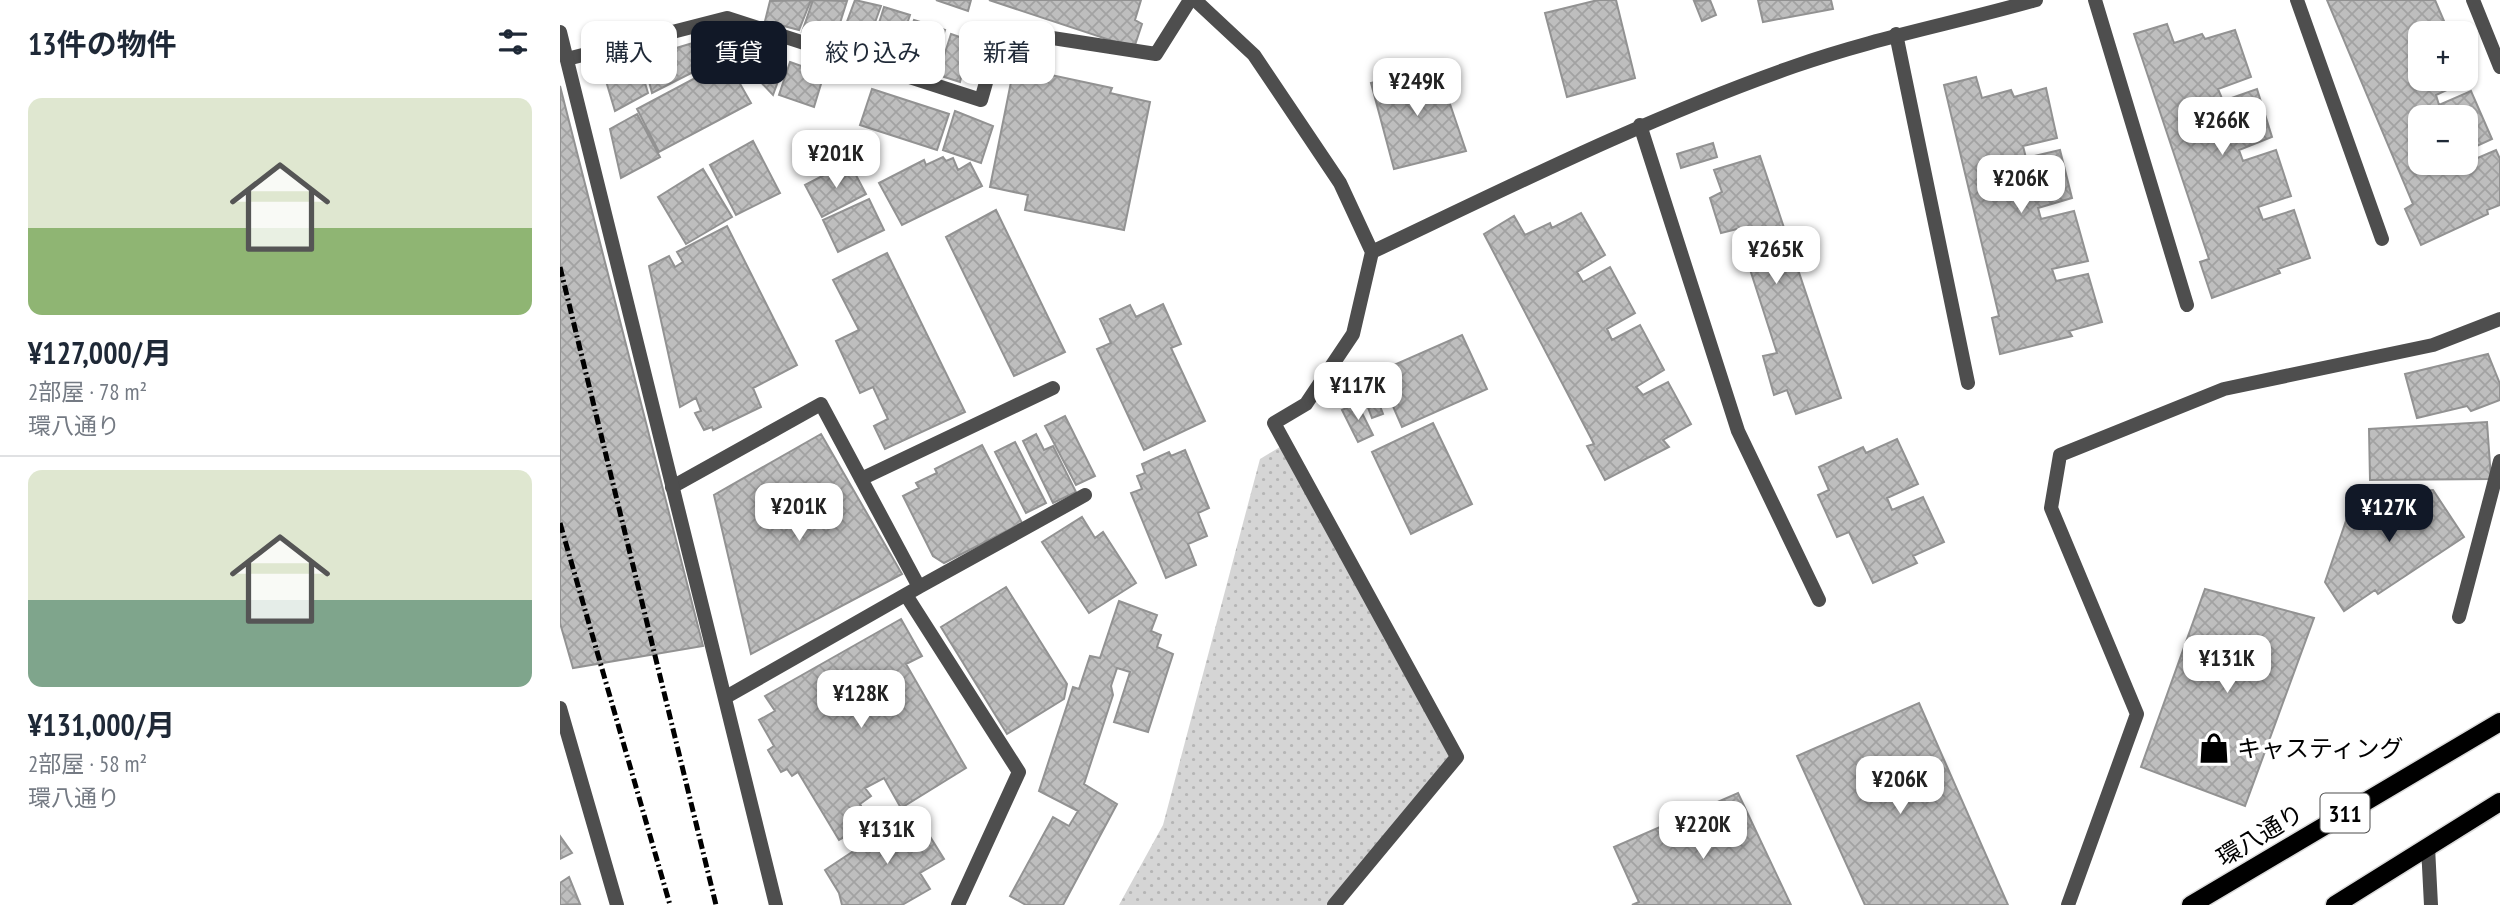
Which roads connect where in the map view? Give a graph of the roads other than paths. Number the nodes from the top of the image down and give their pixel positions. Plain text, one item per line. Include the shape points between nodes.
1 (1193, 0) edge
2 (2036, 0) edge
3 (2095, 0) edge
4 (2297, 0) edge
5 (2473, 0) edge
6 (560, 32) edge
7 (1896, 34) junction
8 (567, 59) junction
9 (2500, 67) edge
10 (1640, 125) junction
11 (2382, 239) dead end
12 (1371, 252) junction
13 (2187, 305) dead end
14 (2500, 319) edge
15 (1968, 383) dead end
16 (1053, 388) dead end
17 (2500, 461) edge
18 (861, 479) junction
19 (672, 487) junction
20 (1085, 495) dead end
21 (919, 587) junction
22 (906, 595) junction
23 (1819, 600) dead end
24 (2459, 617) dead end
25 (726, 697) junction
26 (560, 708) edge
27 (2500, 722) edge
28 (2500, 802) edge
29 (2428, 846) junction
30 (617, 905) edge
31 (776, 905) edge
32 (958, 905) edge
33 (1334, 905) edge
34 (2068, 905) edge
35 (2191, 905) edge
36 (2335, 905) edge
37 (2431, 905) edge

1 - 8 street via 1156,54 1001,30 981,100 727,18
1 - 12 street via 1254,55 1340,183
2 - 7 street
3 - 13 street
4 - 11 street
5 - 9 street
6 - 8 street
7 - 10 street via 1795,66
7 - 15 street
8 - 19 street
10 - 12 street
10 - 23 street via 1738,431
12 - 33 street via 1353,334 1306,404 1274,423 1457,757
14 - 34 street via 2433,345 2224,389 2060,455 2051,508 2137,714
16 - 18 street
17 - 24 street
18 - 19 street via 821,404
18 - 21 street
19 - 25 street
20 - 21 street
21 - 22 street
22 - 25 street
22 - 32 street via 1019,772
25 - 31 street
26 - 30 street
27 - 35 main road, 環八通り / 311
28 - 29 main road
29 - 36 main road
29 - 37 street

